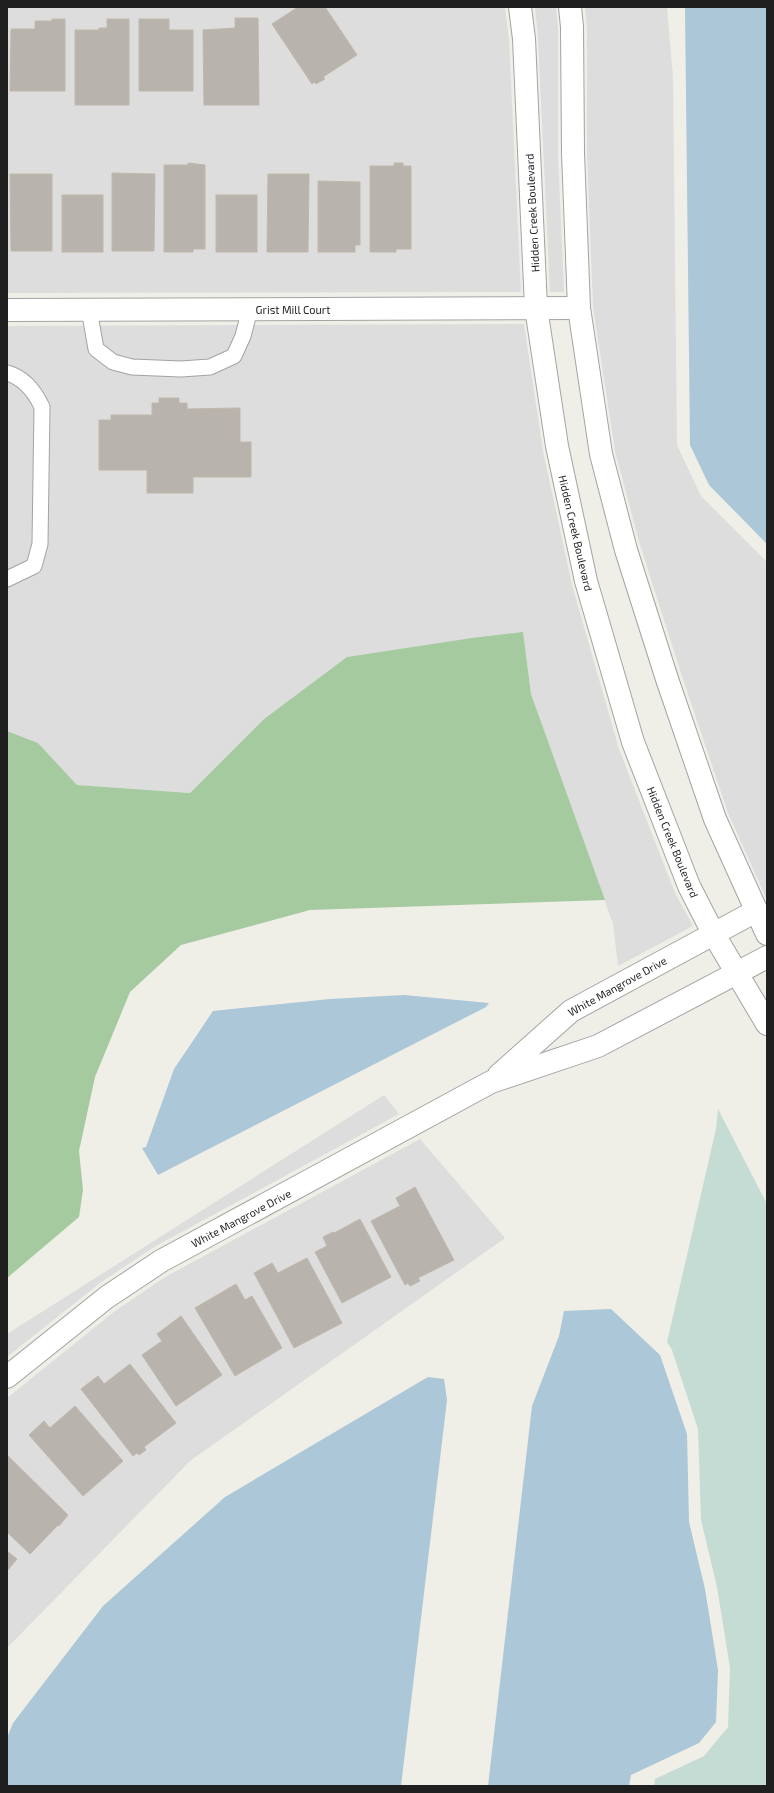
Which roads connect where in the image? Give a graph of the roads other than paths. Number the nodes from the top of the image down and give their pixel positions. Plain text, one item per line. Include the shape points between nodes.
1 (520, 7) edge
2 (570, 7) edge
3 (536, 308) junction
4 (579, 308) junction
5 (89, 309) junction
6 (250, 309) junction
7 (7, 310) edge
8 (7, 373) edge
9 (7, 579) edge
10 (756, 911) junction
11 (713, 933) junction
12 (767, 934) edge
13 (767, 958) edge
14 (736, 973) junction
15 (767, 1024) edge
16 (491, 1082) junction
17 (7, 1377) edge

1 - 3 street, Hidden Creek Boulevard via 524,38
2 - 4 street
3 - 4 street, Grist Mill Court
3 - 6 street, Grist Mill Court
3 - 11 street, Hidden Creek Boulevard via 557,446 586,581 633,742 688,886
4 - 10 street via 601,454 626,550 715,820
5 - 6 street, Grist Mill Court
5 - 6 lane via 96,350 112,362 132,367 181,369 210,367 234,356 243,336
5 - 7 street, Grist Mill Court
8 - 9 lane via 34,390 42,407 40,544 34,566
10 - 11 street, White Mangrove Drive
10 - 12 street
11 - 14 street, Hidden Creek Boulevard
11 - 16 street, White Mangrove Drive via 571,1011
13 - 14 street, White Mangrove Drive
14 - 15 street, Hidden Creek Boulevard
14 - 16 street, White Mangrove Drive via 598,1046
16 - 17 street, White Mangrove Drive via 161,1261 107,1297

